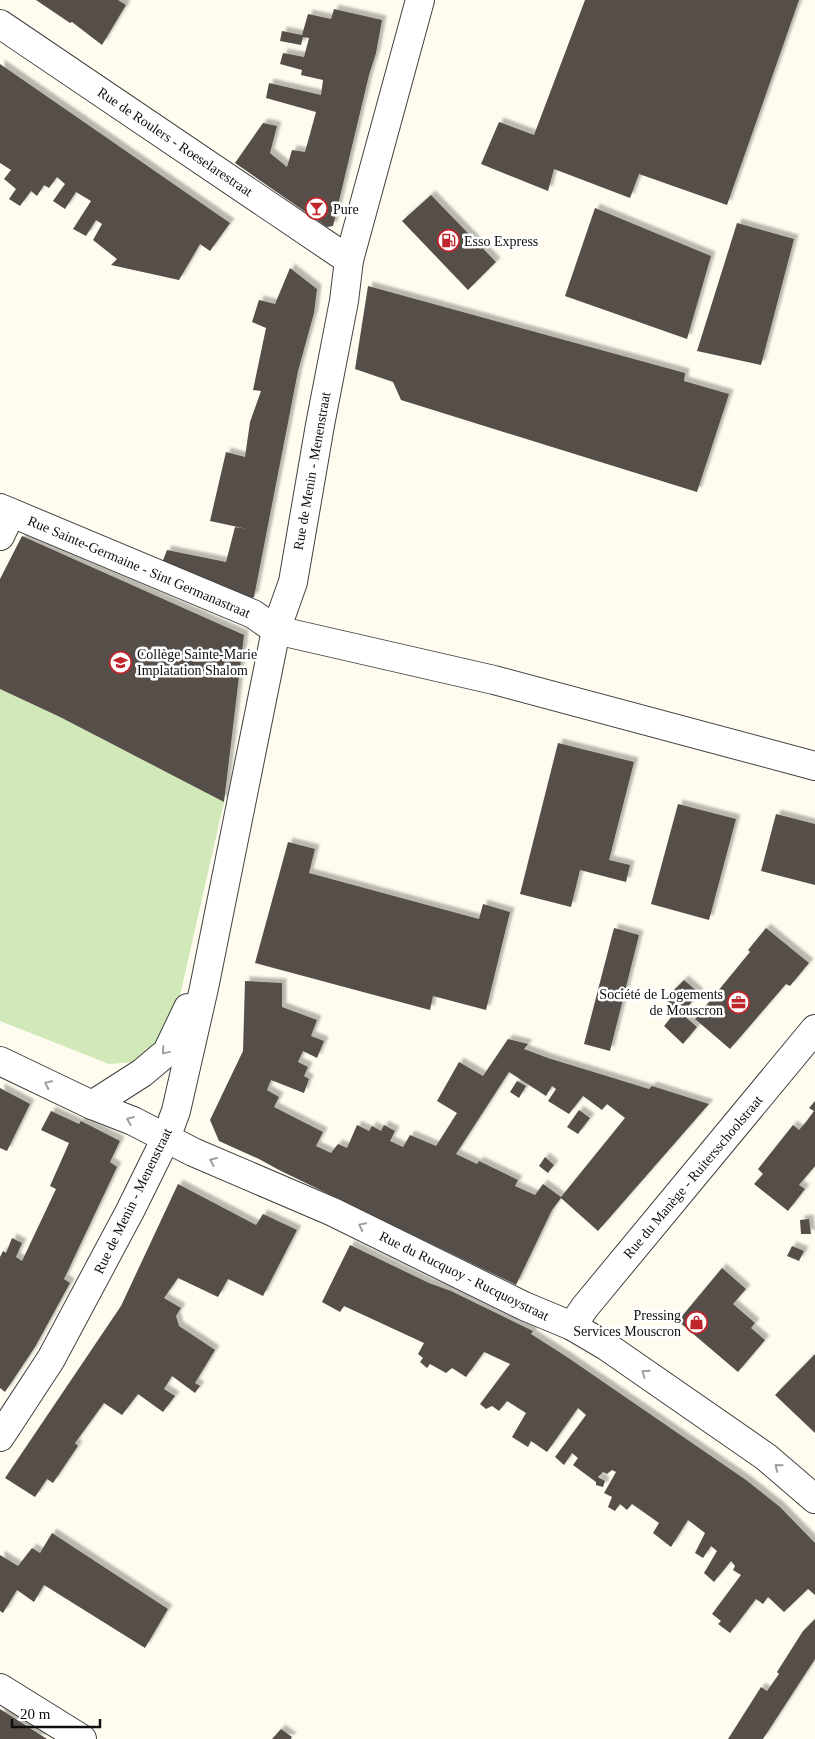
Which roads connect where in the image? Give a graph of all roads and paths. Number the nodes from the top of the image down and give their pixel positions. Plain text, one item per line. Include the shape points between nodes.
1 (420, 0) edge
2 (0, 24) edge
3 (350, 260) junction
4 (4, 519) edge
5 (276, 630) junction
6 (815, 766) edge
7 (212, 943) junction
8 (815, 1029) edge
9 (0, 1061) edge
10 (92, 1105) junction
11 (166, 1138) junction
12 (572, 1326) junction
13 (0, 1437) edge
14 (815, 1499) edge
15 (0, 1688) edge
16 (82, 1739) edge

1 - 3 street, Rue de Menin - Menenstraat
2 - 3 street, Rue de Roulers - Roeselarestraat
3 - 5 street, Rue de Menin - Menenstraat via 293,582
4 - 5 street, Rue Sainte-Germaine - Sint Germanastraat via 253,614
5 - 6 street via 494,680
5 - 7 street, Rue de Menin - Menenstraat
7 -> 10 street, Rue de Menin - Menenstraat via 184,1019 167,1052 142,1073
7 - 11 street, Rue de Menin - Menenstraat via 180,1092
8 - 12 street, Rue du Manège - Ruitersschoolstraat
10 -> 9 street, Rue du Rucquoy - Rucquoystraat
11 -> 10 street, Rue du Rucquoy - Rucquoystraat
12 -> 11 street, Rue du Rucquoy - Rucquoystraat via 524,1306 333,1212
11 - 13 street, Rue de Menin - Menenstraat via 51,1359
14 -> 12 street, Rue du Rucquoy - Rucquoystraat via 766,1457
15 - 16 street

